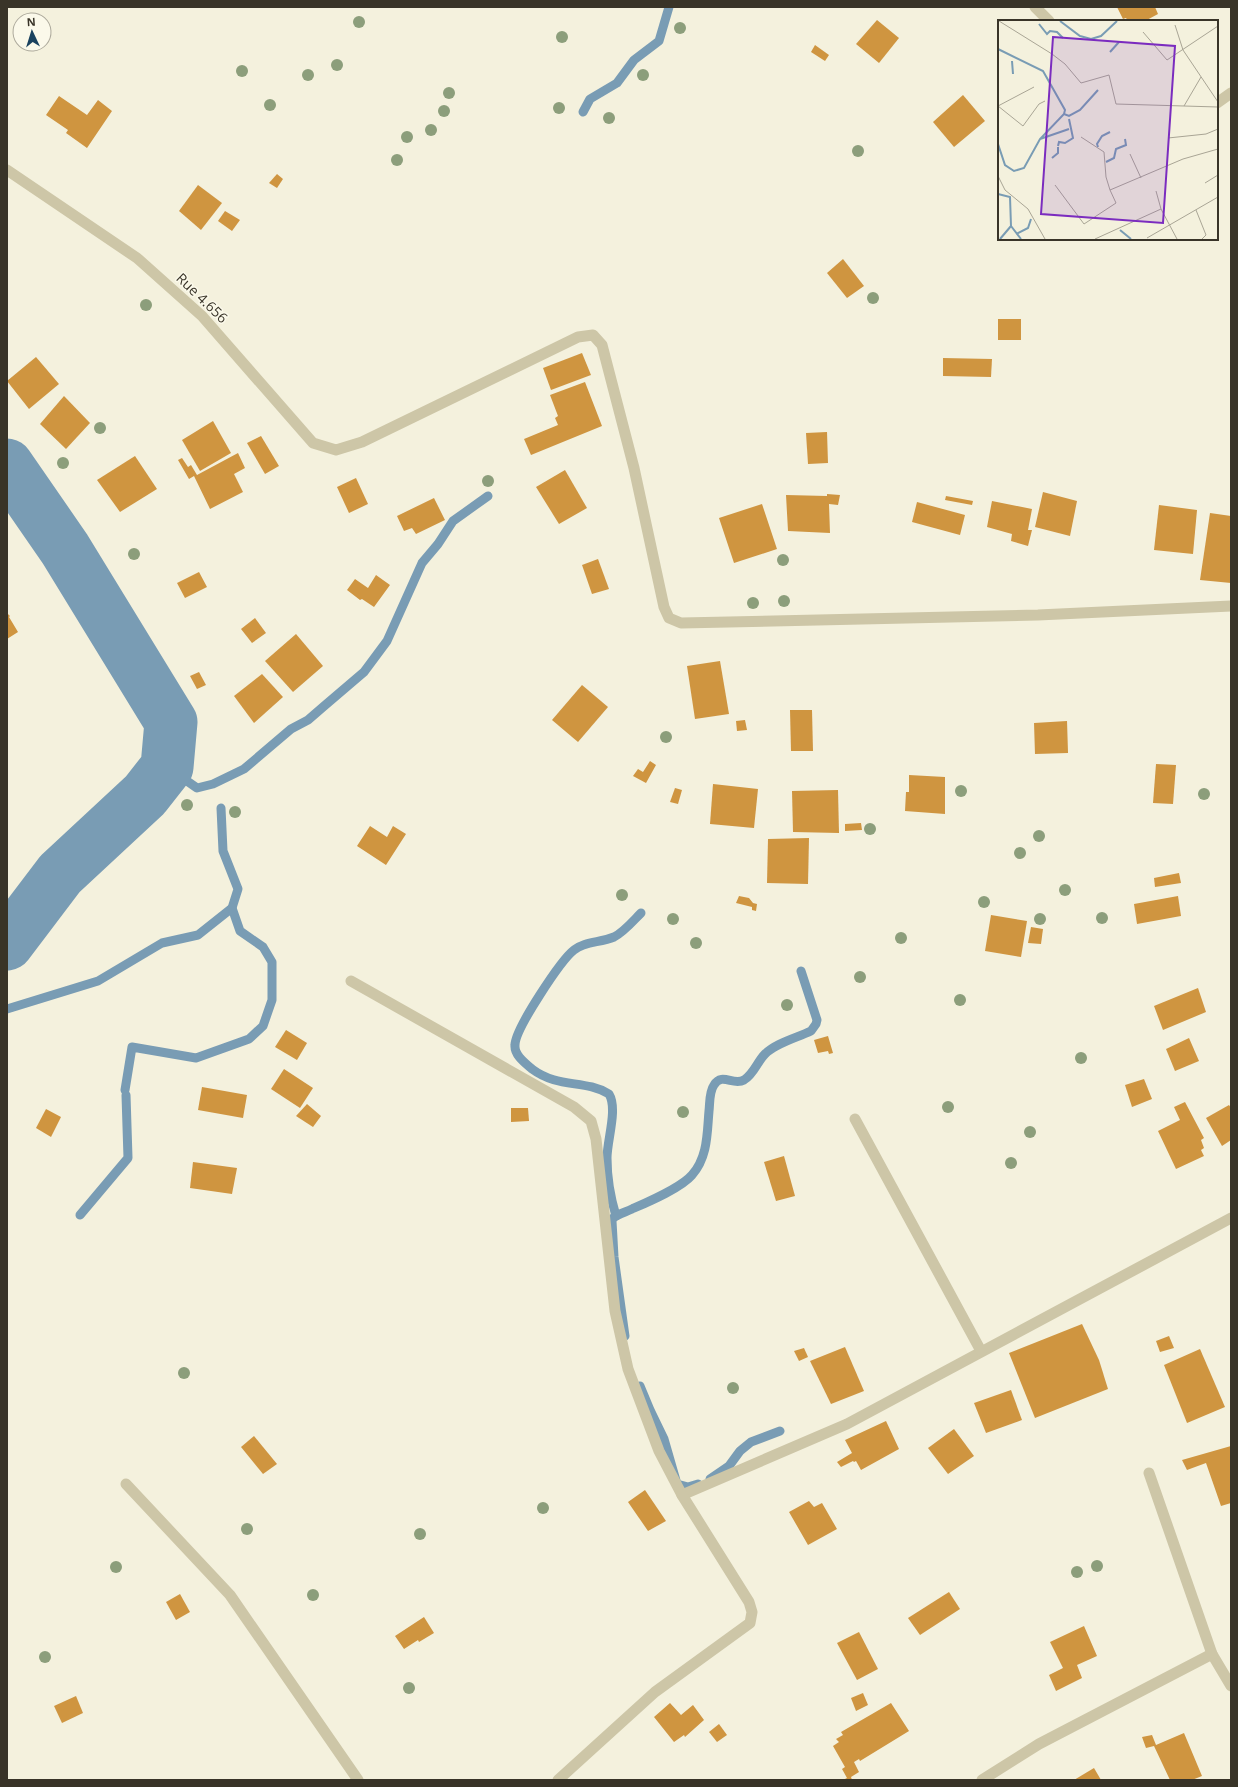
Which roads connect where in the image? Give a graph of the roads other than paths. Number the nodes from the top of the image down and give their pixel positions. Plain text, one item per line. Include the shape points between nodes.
1 (1035, 7) edge
2 (1048, 20) edge
3 (1231, 94) edge
4 (1218, 103) edge
5 (7, 170) edge
6 (1231, 606) edge
7 (351, 981) dead end
8 (855, 1119) dead end
9 (1231, 1218) edge
10 (981, 1351) junction
11 (1149, 1473) dead end
12 (126, 1484) dead end
13 (682, 1495) junction
14 (1212, 1654) junction
15 (1231, 1686) edge
16 (358, 1780) edge
17 (558, 1780) edge
18 (982, 1780) edge

1 - 2 street
3 - 4 street
5 - 6 street, Rue 4.656 via 137,258 202,316 313,443 336,450 362,442 578,337 593,335 602,345 634,468 664,607 669,618 681,623 1022,616
7 - 13 street via 574,1107 591,1122 596,1139 615,1311 628,1369 659,1451
8 - 10 street
9 - 10 street
10 - 13 street via 846,1424
11 - 14 street
12 - 16 street via 230,1595
13 - 17 street via 749,1602 752,1612 750,1623 655,1692
14 - 15 street
14 - 18 street via 1039,1744

